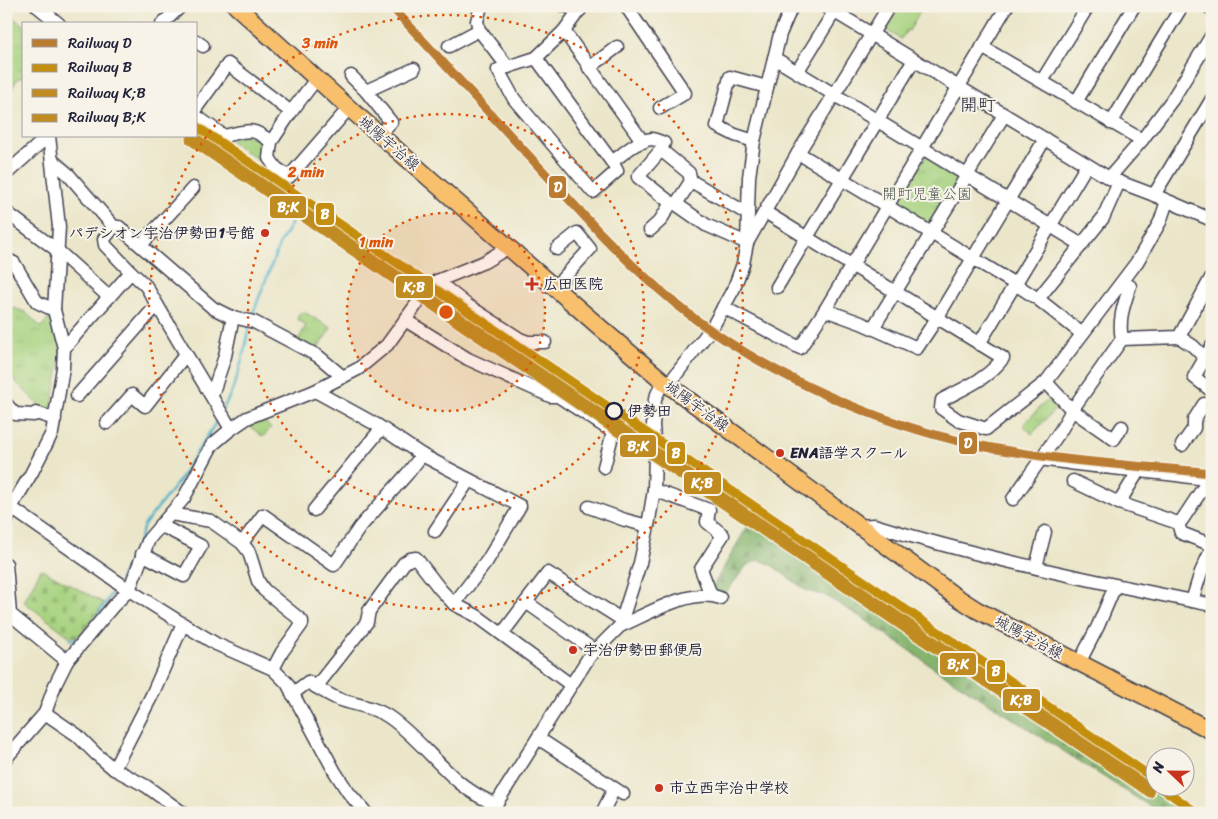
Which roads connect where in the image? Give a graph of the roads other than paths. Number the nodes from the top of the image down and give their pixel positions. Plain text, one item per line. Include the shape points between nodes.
1 (37, 6) edge
2 (181, 6) edge
3 (236, 6) edge
4 (481, 6) edge
5 (565, 6) edge
6 (626, 6) edge
7 (792, 6) edge
8 (889, 6) edge
9 (1007, 6) edge
10 (1088, 6) edge
11 (1134, 6) edge
12 (1182, 6) edge
13 (1207, 6) edge
14 (581, 8) edge
15 (830, 8) edge
16 (1212, 9) edge
17 (57, 22) edge
18 (169, 22) edge
19 (479, 30) junction
20 (564, 31) junction
21 (872, 34) junction
22 (1212, 35) edge
23 (449, 46) dead end
24 (617, 47) dead end
25 (982, 47) junction
26 (536, 58) junction
27 (774, 58) junction
28 (914, 60) junction
29 (508, 67) junction
30 (590, 68) junction
31 (414, 69) dead end
32 (797, 72) junction
33 (350, 76) dead end
34 (317, 78) junction
35 (1042, 81) junction
36 (767, 87) junction
37 (958, 87) junction
38 (366, 91) junction
39 (835, 94) junction
40 (1212, 99) edge
41 (1076, 102) junction
42 (198, 105) edge
43 (349, 108) junction
44 (660, 108) dead end
45 (290, 112) junction
46 (1004, 115) junction
47 (198, 117) edge
48 (878, 120) junction
49 (1111, 123) junction
50 (380, 134) junction
51 (47, 138) edge
52 (49, 138) edge
53 (1045, 139) junction
54 (754, 140) junction
55 (1142, 140) junction
56 (270, 142) junction
57 (643, 142) junction
58 (922, 148) junction
59 (661, 150) junction
60 (798, 153) junction
61 (53, 160) junction
62 (612, 162) junction
63 (1087, 165) junction
64 (6, 174) edge
65 (967, 174) junction
66 (842, 179) junction
67 (1114, 180) junction
68 (691, 181) junction
69 (193, 188) dead end
70 (1154, 195) junction
71 (1008, 199) junction
72 (1167, 201) junction
73 (674, 204) junction
74 (887, 206) junction
75 (6, 212) edge
76 (765, 212) junction
77 (748, 214) junction
78 (1211, 218) edge
79 (1050, 225) junction
80 (114, 227) junction
81 (650, 230) dead end
82 (932, 233) junction
83 (807, 238) junction
84 (747, 243) junction
85 (141, 245) junction
86 (1082, 245) junction
87 (509, 247) junction
88 (557, 249) dead end
89 (58, 251) junction
90 (973, 258) junction
91 (6, 259) edge
92 (852, 266) junction
93 (131, 272) junction
94 (1212, 276) edge
95 (437, 281) junction
96 (1015, 284) junction
97 (1130, 286) dead end
98 (555, 287) junction
99 (777, 287) dead end
100 (895, 292) junction
101 (108, 297) junction
102 (1038, 299) junction
103 (157, 305) junction
104 (723, 308) junction
105 (54, 310) junction
106 (825, 310) junction
107 (233, 316) junction
108 (937, 318) junction
109 (405, 320) junction
110 (873, 328) junction
111 (1081, 334) junction
112 (1179, 337) junction
113 (1122, 339) junction
114 (545, 342) dead end
115 (979, 344) junction
116 (1212, 346) edge
117 (64, 348) junction
118 (186, 354) junction
119 (1205, 358) junction
120 (344, 377) junction
121 (1046, 382) junction
122 (666, 383) junction
123 (315, 391) junction
124 (1212, 391) edge
125 (212, 395) junction
126 (77, 396) dead end
127 (6, 404) edge
128 (1212, 408) edge
129 (1072, 410) junction
130 (55, 419) junction
131 (108, 423) dead end
132 (1122, 426) dead end
133 (231, 428) junction
134 (381, 429) junction
135 (1182, 445) dead end
136 (422, 455) junction
137 (1041, 459) junction
138 (604, 467) dead end
139 (1139, 470) junction
140 (469, 480) junction
141 (1210, 480) edge
142 (1073, 481) dead end
143 (654, 490) junction
144 (1013, 499) dead end
145 (1119, 503) junction
146 (9, 505) edge
147 (589, 507) dead end
148 (314, 510) dead end
149 (171, 514) junction
150 (6, 522) edge
151 (1178, 523) junction
152 (160, 525) junction
153 (648, 526) junction
154 (860, 526) junction
155 (435, 531) dead end
156 (1045, 532) dead end
157 (242, 543) junction
158 (1212, 546) edge
159 (142, 554) junction
160 (6, 564) edge
161 (1036, 567) junction
162 (1115, 586) junction
163 (129, 590) junction
164 (1192, 601) junction
165 (526, 602) junction
166 (454, 604) junction
167 (1212, 605) edge
168 (621, 622) junction
169 (183, 624) junction
170 (502, 634) junction
171 (595, 651) junction
172 (67, 661) junction
173 (1079, 663) junction
174 (273, 669) junction
175 (570, 685) junction
176 (316, 687) junction
177 (292, 694) junction
178 (45, 713) junction
179 (1212, 730) edge
180 (538, 738) junction
181 (6, 758) edge
182 (114, 768) junction
183 (495, 809) edge
184 (182, 813) edge
185 (366, 813) edge
186 (602, 813) edge

1 - 17 street
2 - 18 street
3 - 34 main road, 城陽宇治線
4 - 19 street via 477,21
5 - 14 street
6 - 44 street via 685,92
7 - 27 street
8 - 21 street
9 - 25 street
10 - 35 street
11 - 41 street
12 - 49 street
13 - 16 street
14 - 20 street
15 - 21 street
15 - 32 street
19 - 23 street
19 - 29 street
20 - 26 street
20 - 30 street
21 - 28 street
21 - 39 street
22 - 55 street via 1172,100
24 - 30 street
25 - 35 street
25 - 37 street
26 - 29 street
26 - 62 street
27 - 32 street
27 - 36 street
28 - 37 street
28 - 48 street
29 - 62 street via 498,70 514,99 593,192 617,171
30 - 57 street
31 - 38 street
32 - 39 street
33 - 38 street
34 - 43 main road, 城陽宇治線
34 - 45 street
35 - 41 street
36 - 54 street
36 - 54 street via 730,77 717,126
37 - 46 street
37 - 58 street
38 - 50 street via 391,122
39 - 48 street
39 - 60 street
40 - 70 street
41 - 49 street
42 - 45 street via 228,64
43 - 50 main road, 城陽宇治線
43 - 56 street via 289,176 276,168 269,158
45 - 56 street
46 - 53 street
46 - 65 street
47 - 56 street via 224,136 259,132
48 - 58 street
48 - 66 street
49 - 55 street
50 - 87 main road, 城陽宇治線
51 - 64 street
52 - 61 street
53 - 63 street
53 - 71 street
54 - 77 street
55 - 67 street
57 - 59 street via 653,139 664,143
57 - 62 street
58 - 65 street
58 - 74 street
59 - 68 street via 689,173
59 - 73 street via 638,177
60 - 66 street
60 - 76 street
61 - 80 street
61 - 89 street
63 - 67 street
63 - 79 street
65 - 71 street
65 - 82 street
66 - 74 street
66 - 83 street
67 - 70 street
67 - 86 street via 1104,218
68 - 73 street
68 - 77 street
69 - 85 street
70 - 72 street
71 - 79 street
71 - 90 street
72 - 78 street
72 - 111 street via 1160,222 1137,262
73 - 81 street
73 - 84 street via 706,225
74 - 82 street
74 - 92 street
75 - 89 street
76 - 83 street
76 - 84 street
77 - 84 street
79 - 86 street
79 - 96 street
80 - 85 street via 119,226
80 - 93 street via 104,239 105,245
82 - 90 street
82 - 100 street
83 - 92 street
83 - 99 street
84 - 104 street via 743,264
85 - 107 street via 213,308
86 - 102 street
87 - 95 street via 484,262
87 - 98 main road, 城陽宇治線
88 - 98 street via 576,233 590,249
89 - 101 street
89 - 105 street
90 - 96 street
90 - 108 street
91 - 105 street via 14,262 37,302
92 - 100 street
92 - 106 street
93 - 101 street
93 - 103 street via 146,286
94 - 112 street
95 - 109 street
95 - 114 street via 520,339
96 - 102 street
96 - 115 street
97 - 113 street via 1121,316
98 - 122 main road, 城陽宇治線
100 - 108 street
100 - 110 street
101 - 117 street
102 - 111 street
103 - 118 street
103 - 126 street
104 - 106 street via 800,348
104 - 122 street via 713,326
105 - 117 street
106 - 110 street
107 - 120 street via 251,321 318,356
107 - 125 street via 226,356
108 - 110 street via 917,348
108 - 115 street
109 - 120 street via 379,354
109 - 138 street via 468,359 550,396 558,396 613,432
111 - 121 street
112 - 113 street
112 - 119 street
113 - 129 street
115 - 121 street via 1003,358 981,379 942,400 941,408 958,420 986,429
116 - 119 street
117 - 130 street
118 - 125 street
118 - 131 street via 145,406 132,394
119 - 124 street via 1194,377
120 - 123 street
121 - 129 street
122 - 143 street via 655,399
122 - 154 main road, 城陽宇治線
123 - 133 street via 247,418
123 - 134 street
125 - 133 street
127 - 130 street via 16,414 34,415 36,412
128 - 135 street via 1204,404 1194,420 1194,428
129 - 132 street via 1114,439
129 - 137 street
130 - 146 street via 42,455
133 - 149 street via 212,445 184,498
134 - 136 street
134 - 148 street
136 - 140 street
136 - 157 street via 360,527 334,565 264,516
137 - 139 street
137 - 144 street
139 - 141 street
139 - 145 street
140 - 155 street
140 - 166 street via 520,506 487,561
141 - 151 street
142 - 145 street
143 - 153 street
143 - 168 street via 709,510 707,522 722,535 701,570 715,596 693,596
145 - 151 street
146 - 150 street
146 - 163 street
147 - 153 street
149 - 152 street
149 - 157 street via 211,521
151 - 158 street via 1181,533
152 - 159 street
152 - 159 street via 201,546 184,576
153 - 168 street
154 - 161 street via 874,525
154 - 173 main road, 城陽宇治線 via 977,610
156 - 161 street
157 - 174 street via 249,552 264,590 302,621
158 - 164 street
159 - 163 street
160 - 172 street via 10,614
161 - 162 street
162 - 164 street
162 - 173 street via 1104,628
163 - 169 street
163 - 172 street
164 - 167 street
165 - 168 street via 548,573
165 - 170 street
165 - 171 street
166 - 170 street
166 - 176 street via 416,558 410,559 369,611 367,622
168 - 171 street
169 - 174 street via 216,644
169 - 182 street via 152,695
170 - 175 street
171 - 175 street
172 - 178 street
173 - 179 main road, 城陽宇治線
174 - 177 street via 287,683
175 - 180 street
176 - 177 street via 308,682
176 - 183 street via 339,699 387,715 439,761 454,779
177 - 185 street via 335,772
178 - 181 street
178 - 182 street via 77,735
180 - 183 street
180 - 186 street via 618,791
182 - 184 street via 146,786

